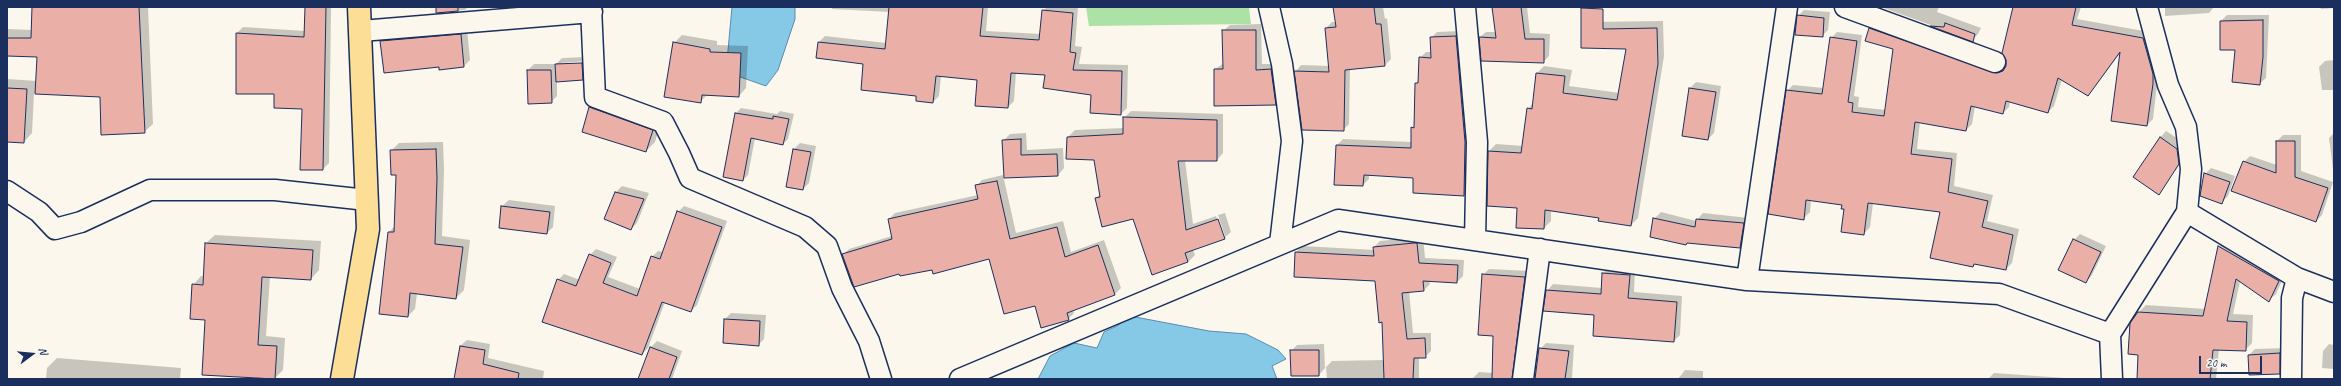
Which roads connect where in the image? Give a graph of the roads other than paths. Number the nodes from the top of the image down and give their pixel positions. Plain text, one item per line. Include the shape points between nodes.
1 (359, 7) edge
2 (1270, 7) edge
3 (1465, 7) edge
4 (1787, 7) edge
5 (1845, 7) edge
6 (2147, 7) edge
7 (592, 10) edge
8 (361, 31) junction
9 (1995, 62) dead end
10 (7, 191) edge
11 (367, 200) junction
12 (2188, 212) junction
13 (1475, 240) junction
14 (1280, 244) junction
15 (1540, 249) junction
16 (2297, 278) junction
17 (1747, 280) junction
18 (2334, 292) edge
19 (2110, 334) junction
20 (342, 379) edge
21 (880, 379) edge
22 (960, 379) edge
23 (1523, 379) edge
24 (2112, 379) edge
25 (2291, 379) edge

1 - 8 main road
2 - 14 street via 1282,64 1292,141
3 - 13 street via 1477,142
4 - 17 street
5 - 9 street
6 - 12 street via 2168,84 2186,127 2191,169
7 - 8 street
7 - 21 street via 595,97 663,122 690,178 805,227 827,246 842,288 869,341
8 - 11 main road
10 - 11 street via 39,212 55,229 80,222 150,190 275,190
11 - 20 main road via 368,229
12 - 16 street
12 - 19 street
13 - 14 street via 1338,220
13 - 15 street
14 - 22 street
15 - 17 street
15 - 23 street
16 - 18 street
16 - 25 street via 2292,298
17 - 19 street via 1999,294
19 - 24 street

